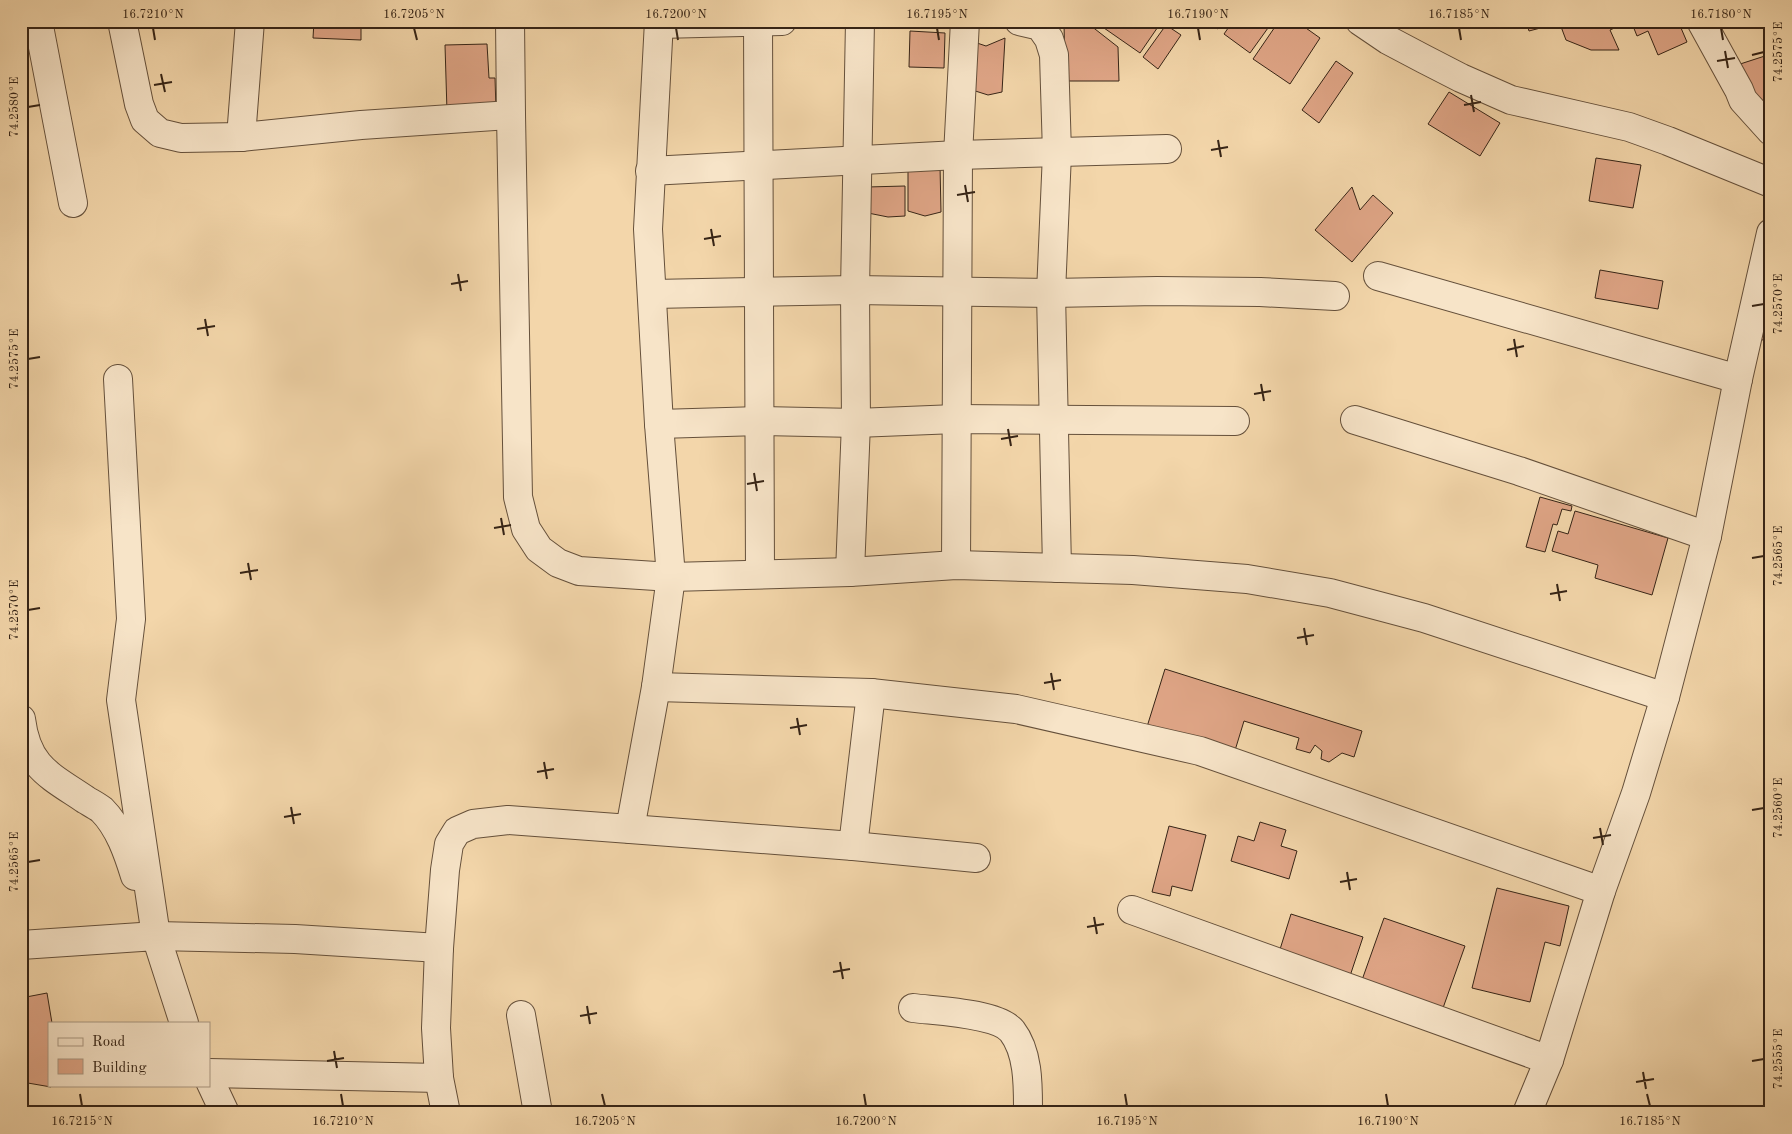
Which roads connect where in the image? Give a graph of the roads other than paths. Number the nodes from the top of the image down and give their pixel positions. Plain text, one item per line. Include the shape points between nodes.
1 (38, 21) edge
2 (122, 21) edge
3 (250, 21) edge
4 (510, 21) edge
5 (860, 21) edge
6 (965, 21) edge
7 (1019, 21) edge
8 (1360, 21) edge
9 (1701, 21) edge
10 (766, 22) edge
11 (659, 23) edge
12 (511, 115) junction
13 (1771, 131) edge
14 (241, 137) junction
15 (1167, 149) dead end
16 (1057, 153) junction
17 (958, 155) junction
18 (857, 160) junction
19 (760, 166) junction
20 (650, 171) junction
21 (1771, 183) edge
22 (73, 203) dead end
23 (1771, 233) edge
24 (1378, 276) dead end
25 (855, 290) junction
26 (760, 292) junction
27 (956, 292) junction
28 (1051, 292) junction
29 (653, 294) junction
30 (1335, 296) dead end
31 (118, 378) dead end
32 (1738, 379) junction
33 (956, 419) junction
34 (1053, 420) junction
35 (1356, 420) dead end
36 (760, 421) junction
37 (1235, 421) dead end
38 (856, 422) junction
39 (659, 424) junction
40 (1707, 536) junction
41 (956, 565) junction
42 (1057, 568) junction
43 (850, 572) junction
44 (760, 574) junction
45 (671, 577) junction
46 (656, 687) junction
47 (871, 693) junction
48 (1665, 697) junction
49 (21, 719) edge
50 (630, 829) junction
51 (853, 846) junction
52 (976, 858) dead end
53 (1601, 891) junction
54 (1132, 910) dead end
55 (156, 936) junction
56 (21, 945) edge
57 (439, 948) junction
58 (913, 1008) dead end
59 (521, 1015) dead end
60 (184, 1022) edge
61 (1550, 1060) junction
62 (210, 1073) edge
63 (439, 1078) junction
64 (210, 1081) edge
65 (225, 1113) edge
66 (446, 1113) edge
67 (538, 1113) edge
68 (1028, 1113) edge
69 (1526, 1113) edge

1 - 22 street
2 - 14 street via 139,104 146,120 160,134 181,138
3 - 14 street
4 - 12 street
5 - 18 street
6 - 17 street
7 - 16 street via 1040,26 1049,39 1054,56
8 - 21 street via 1424,59 1511,100 1629,127
9 - 13 street via 1743,100
10 - 11 street
10 - 19 street
11 - 20 street
12 - 14 street
12 - 45 street via 518,497 526,529 539,550 558,563 579,571
15 - 16 street
16 - 17 street
16 - 28 street
17 - 18 street
17 - 27 street
18 - 19 street
18 - 25 street
19 - 20 street
19 - 26 street
20 - 29 street via 648,229
23 - 32 street
24 - 32 street
25 - 26 street
25 - 27 street
25 - 38 street
26 - 29 street
26 - 36 street
27 - 28 street
27 - 33 street
28 - 30 street via 1157,290
28 - 34 street
29 - 39 street
31 - 55 street via 131,620 121,700
32 - 40 street
33 - 34 street
33 - 38 street
33 - 41 street
34 - 37 street
34 - 42 street
35 - 40 street via 1519,471
36 - 38 street
36 - 39 street
36 - 44 street
38 - 43 street
39 - 45 street
40 - 48 street
41 - 42 street
41 - 43 street
42 - 48 street via 1247,579 1330,593 1424,618
43 - 44 street
44 - 45 street
45 - 46 street
46 - 47 street
46 - 50 street
47 - 51 street
47 - 53 street via 1016,709 1200,750
48 - 53 street via 1636,794
49 - 55 street via 31,755 45,773 102,810 119,833
50 - 51 street
50 - 57 street via 508,820 473,824 457,831 447,853
51 - 52 street
53 - 61 street
54 - 61 street
55 - 56 street
55 - 57 street via 295,939
55 - 60 street
57 - 63 street via 436,1028
58 - 68 street via 988,1018 1011,1030 1022,1049
59 - 67 street
61 - 69 street
62 - 63 street
63 - 66 street
64 - 65 street

